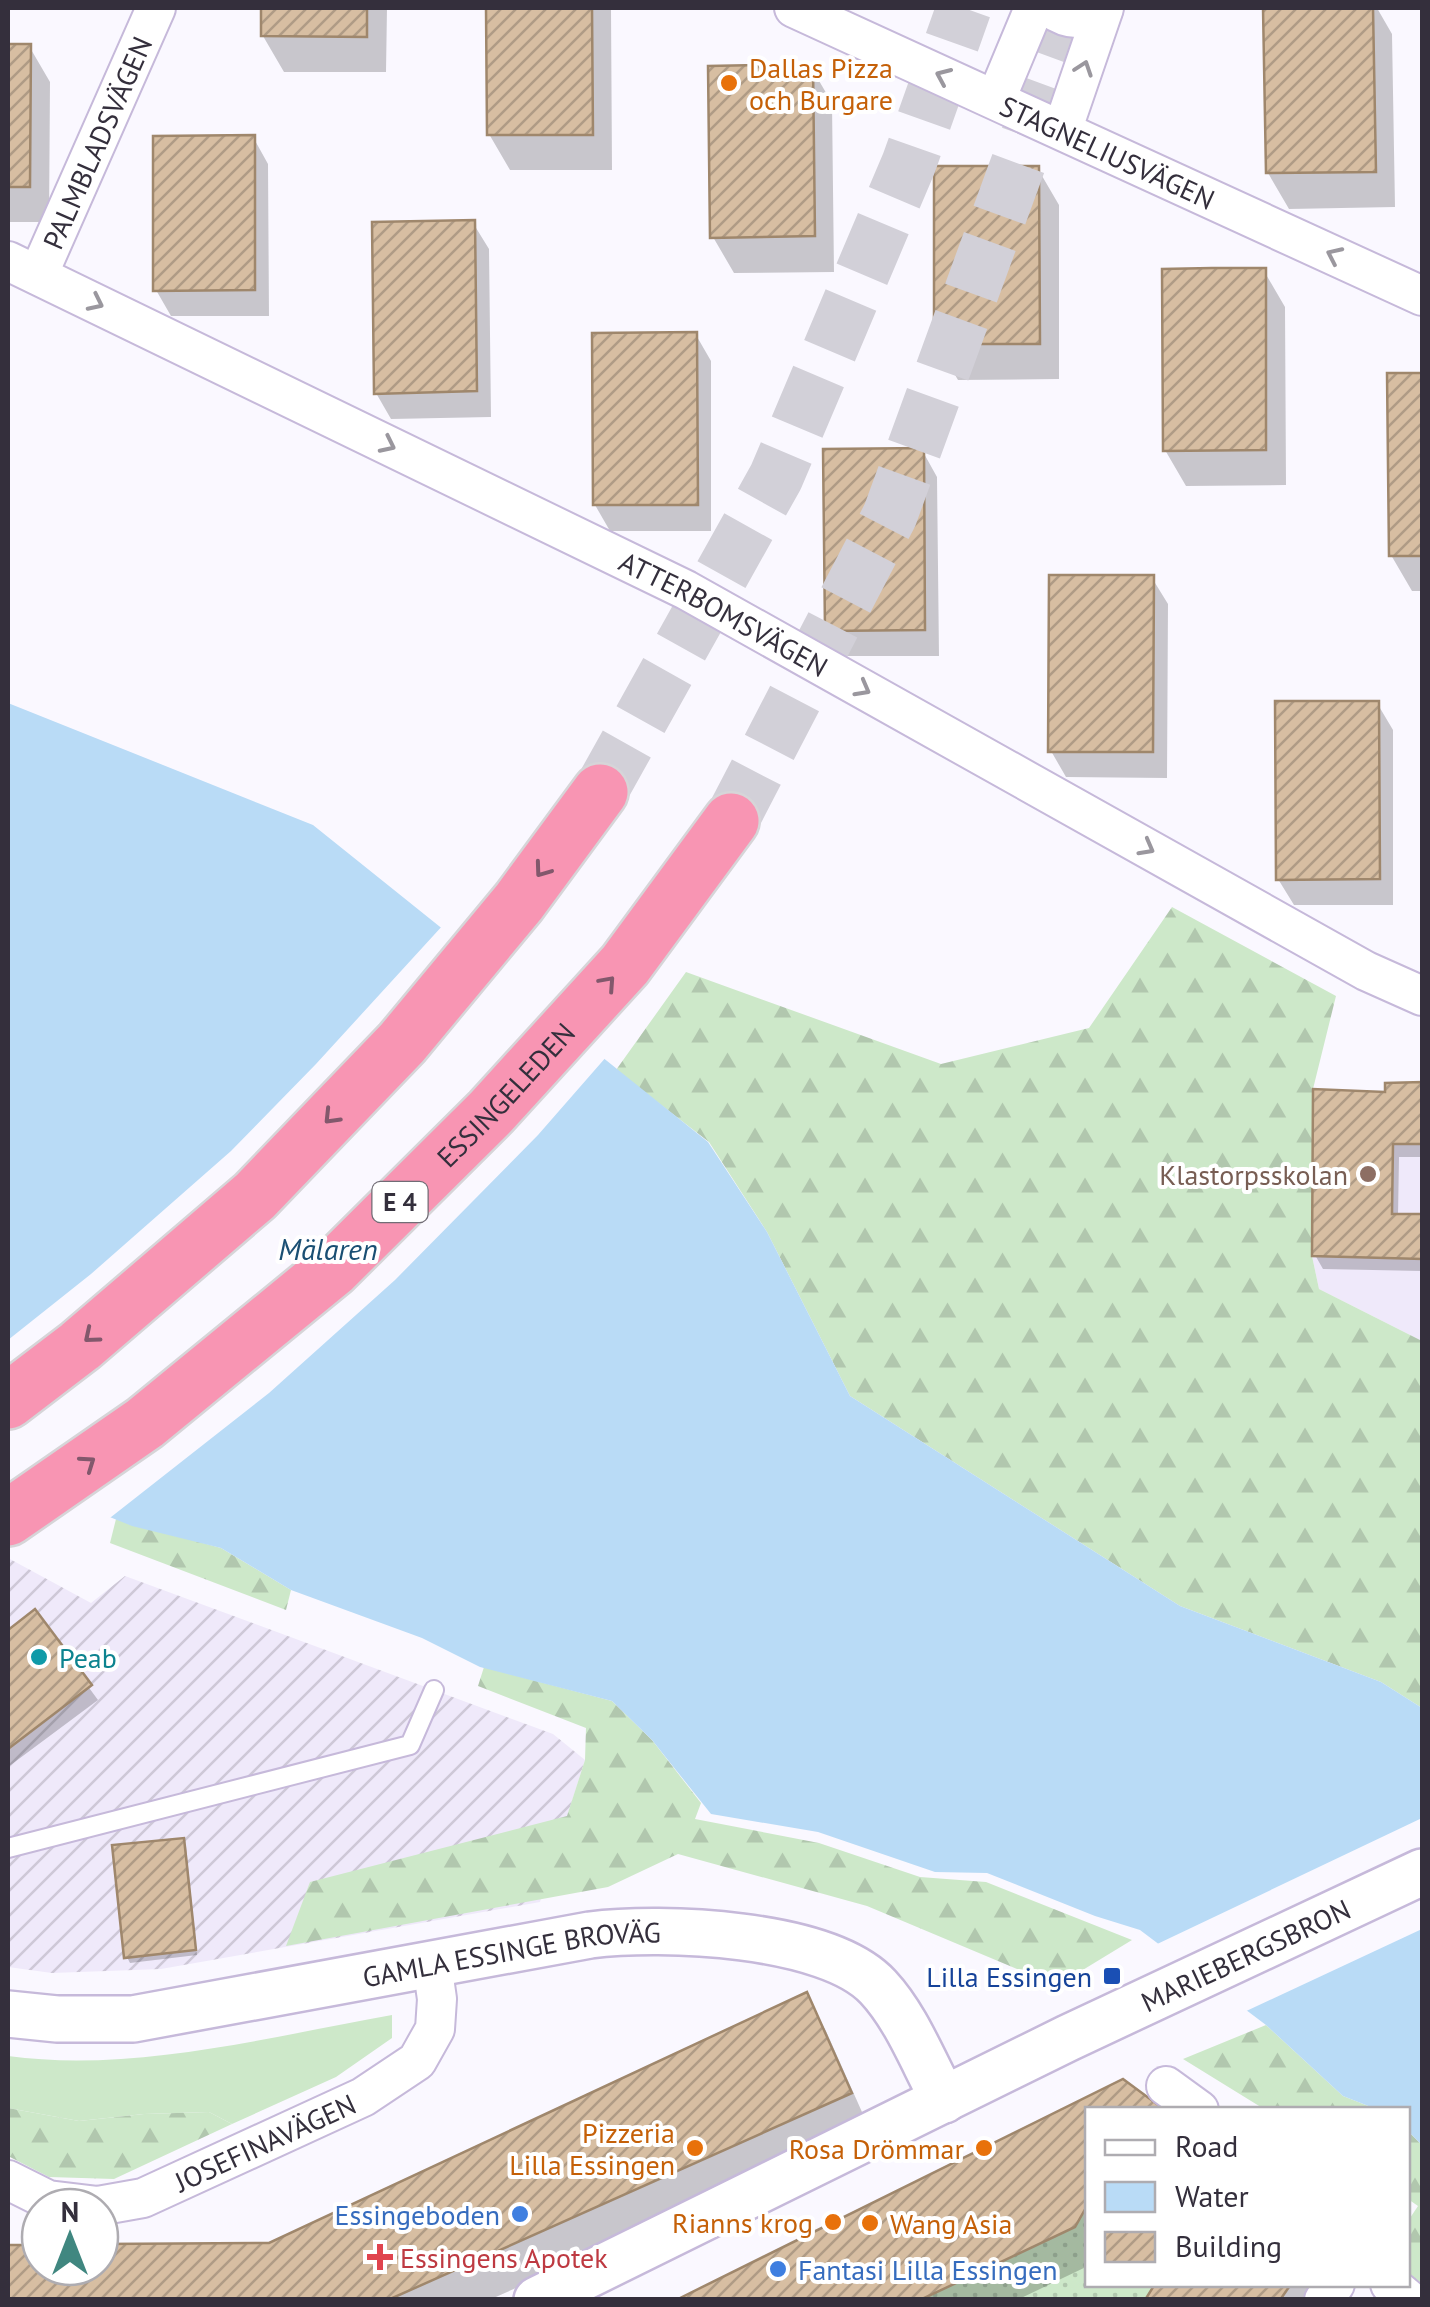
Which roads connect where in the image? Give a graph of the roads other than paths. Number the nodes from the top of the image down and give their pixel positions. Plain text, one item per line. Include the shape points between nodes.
1 (156, 8) edge
2 (794, 8) edge
3 (1034, 8) edge
4 (1050, 8) edge
5 (1104, 9) edge
6 (996, 99) junction
7 (1064, 128) junction
8 (23, 268) edge
9 (1422, 296) edge
10 (600, 792) tunnel mouth
11 (731, 821) tunnel mouth
12 (1422, 996) edge
13 (8, 1401) edge
14 (8, 1518) edge
15 (434, 1690) dead end
16 (8, 1848) edge
17 (1422, 1872) edge
18 (432, 1964) junction
19 (8, 2014) edge
20 (1166, 2086) dead end
21 (944, 2100) junction
22 (1196, 2107) edge
23 (8, 2180) edge
24 (538, 2300) edge

1 - 8 street, PALMBLADSVÄGEN
6 -> 2 street, STAGNELIUSVÄGEN
3 - 6 street
4 - 5 street via 1084,19
7 -> 5 street
6 - 7 street, STAGNELIUSVÄGEN
9 -> 7 street, STAGNELIUSVÄGEN
8 -> 12 street, ATTERBOMSVÄGEN via 686,590 1366,971
10 -> 13 highway via 402,1044 255,1196
14 -> 11 highway, ESSINGELEDEN / E 4 via 144,1423 333,1269 491,1112 625,964
15 - 16 lane via 410,1745
17 - 21 street, MARIEBERGSBRON
18 - 19 street, GAMLA ESSINGE BROVÄG via 133,2019
18 - 21 street, GAMLA ESSINGE BROVÄG via 627,1930 712,1933 788,1946 854,1969 878,1987
18 - 23 street, JOSEFINAVÄGEN via 435,2030 418,2061 363,2097 143,2198 98,2206 48,2200
20 - 22 street
21 - 24 street, MARIEBERGSBRON

